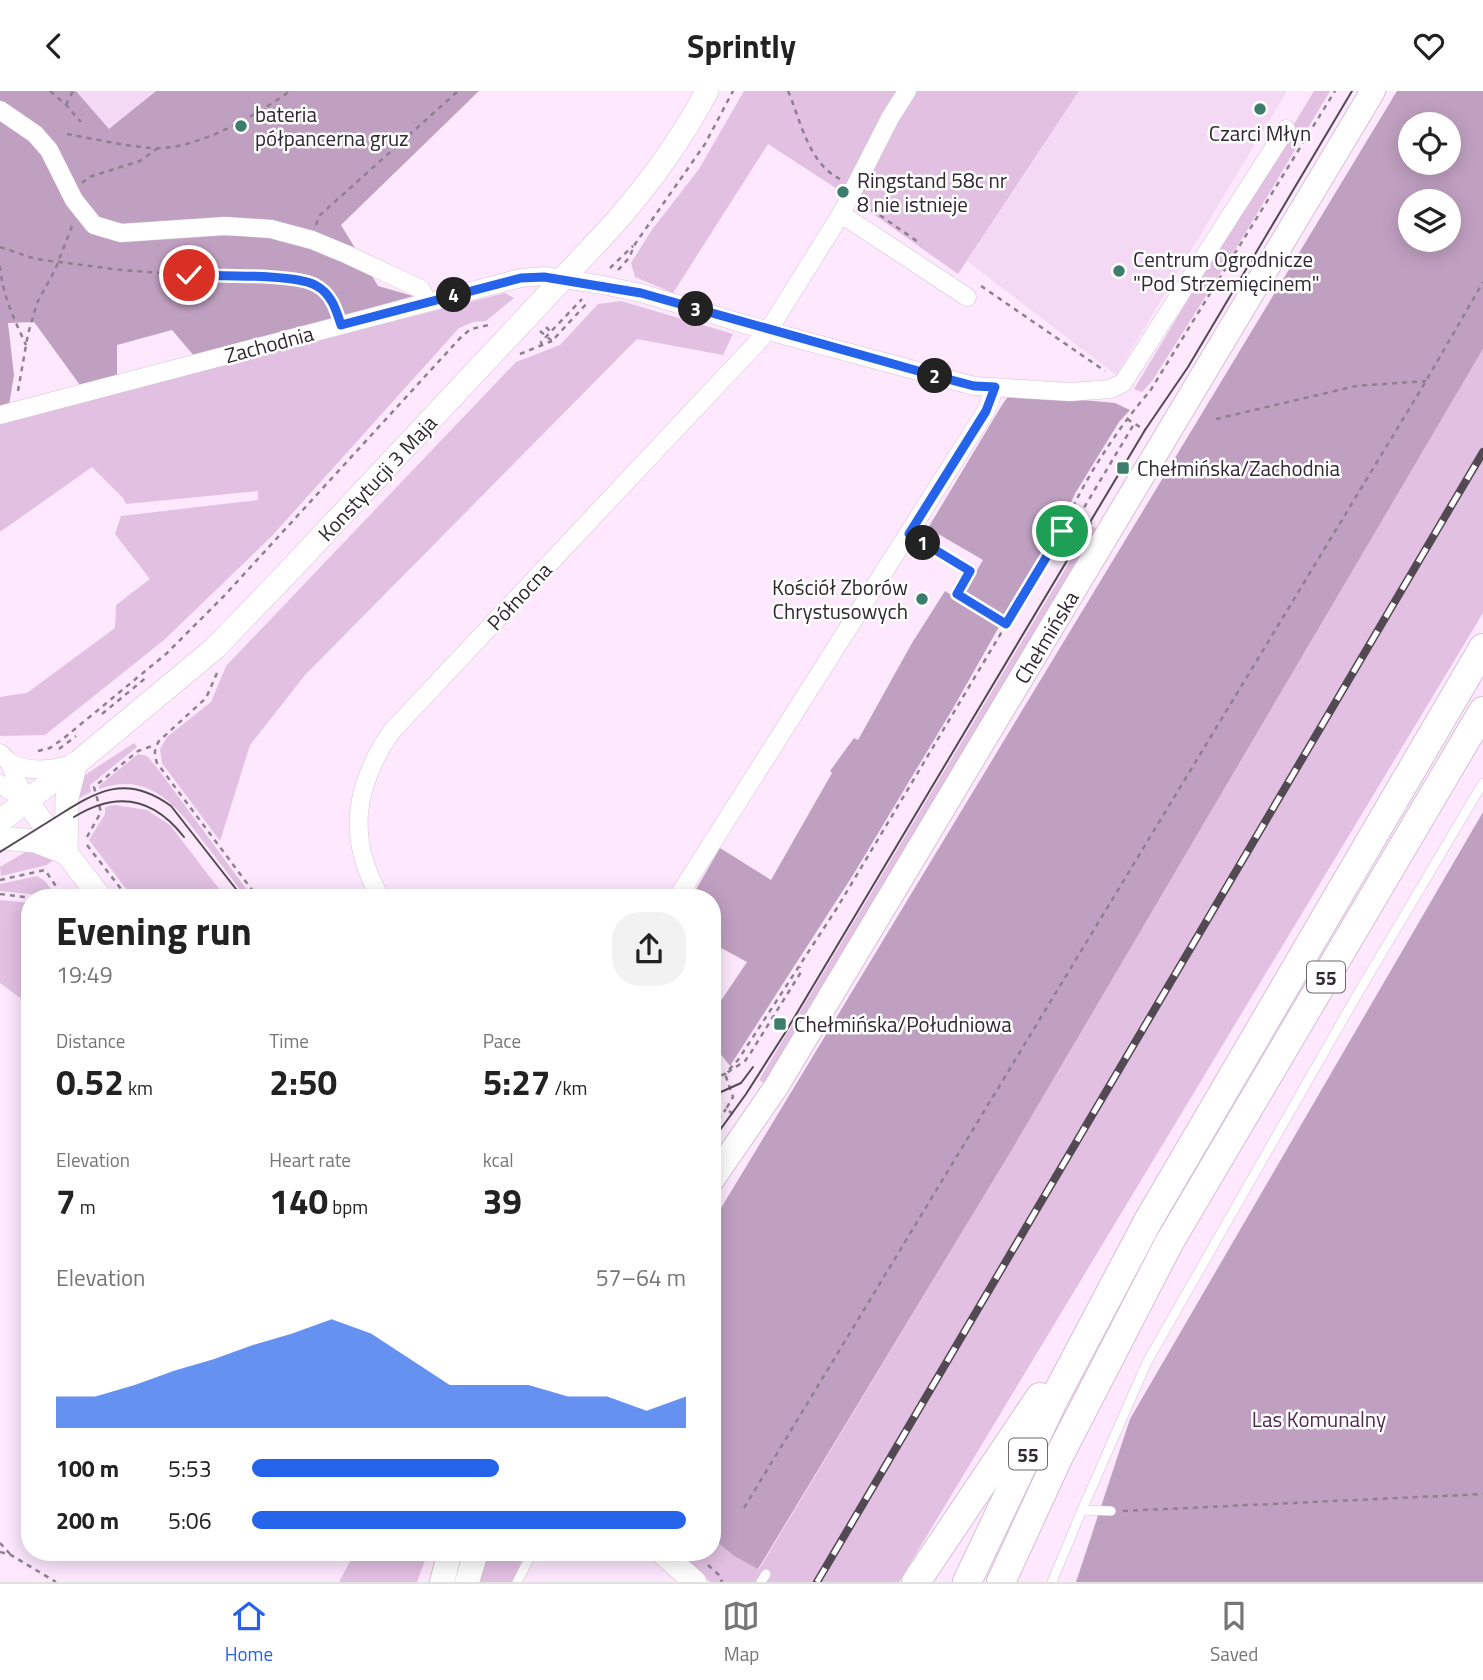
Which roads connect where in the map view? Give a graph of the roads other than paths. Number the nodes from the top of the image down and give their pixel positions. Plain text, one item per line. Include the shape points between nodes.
1 (707, 91) edge
2 (908, 91) edge
3 (1373, 91) edge
4 (0, 110) edge
5 (1286, 129) dead end
6 (841, 214) junction
7 (563, 279) junction
8 (974, 291) road end
9 (427, 302) junction
10 (768, 331) junction
11 (995, 387) junction
12 (6, 413) edge
13 (1483, 648) edge
14 (1483, 711) edge
15 (4, 758) edge
16 (76, 763) junction
17 (1483, 783) edge
18 (0, 784) edge
19 (26, 801) junction
20 (0, 821) edge
21 (0, 838) edge
22 (66, 853) junction
23 (94, 889) edge
24 (376, 889) edge
25 (683, 889) edge
26 (721, 1167) edge
27 (1091, 1327) junction
28 (1082, 1510) junction
29 (1111, 1511) road end
30 (448, 1561) edge
31 (473, 1561) edge
32 (528, 1561) edge
33 (671, 1561) edge
34 (442, 1582) edge
35 (467, 1582) edge
36 (517, 1582) edge
37 (695, 1582) edge
38 (916, 1582) edge
39 (967, 1582) edge
40 (1001, 1582) edge
41 (1052, 1582) edge

1 - 7 street, Konstytucji 3 Maja via 656,176
2 - 6 street, Północna
3 - 26 main road, Chełmińska via 776,1087
4 - 9 street via 35,134 49,150 74,200 94,225 121,233 225,226 271,229 312,240 421,289
5 - 11 street, Zachodnia via 1123,383 1091,391
6 - 8 street
6 - 10 street, Północna
7 - 9 street, Zachodnia via 521,278
7 - 10 street, Zachodnia via 641,293
7 - 16 street, Konstytucji 3 Maja via 215,647
9 - 12 street, Zachodnia
10 - 11 street, Zachodnia via 974,386
10 - 24 street, Północna via 391,732 366,777 359,813 358,844
11 - 25 street via 986,411
13 - 27 main road, 55
14 - 40 main road, 55 via 1169,1243 1059,1456
15 - 16 street via 39,770
15 - 19 street
16 - 19 street, Konstytucji 3 Maja
16 - 22 street via 67,798
17 - 28 lane via 1147,1362
18 - 19 street
19 - 20 street, Konstytucji 3 Maja
19 - 22 street
21 - 22 street via 35,841
22 - 23 street
27 - 38 main road
27 - 39 main road, 55
28 - 29 lane
28 - 41 lane
30 - 34 main road
31 - 35 main road
32 - 36 lane
33 - 37 street

